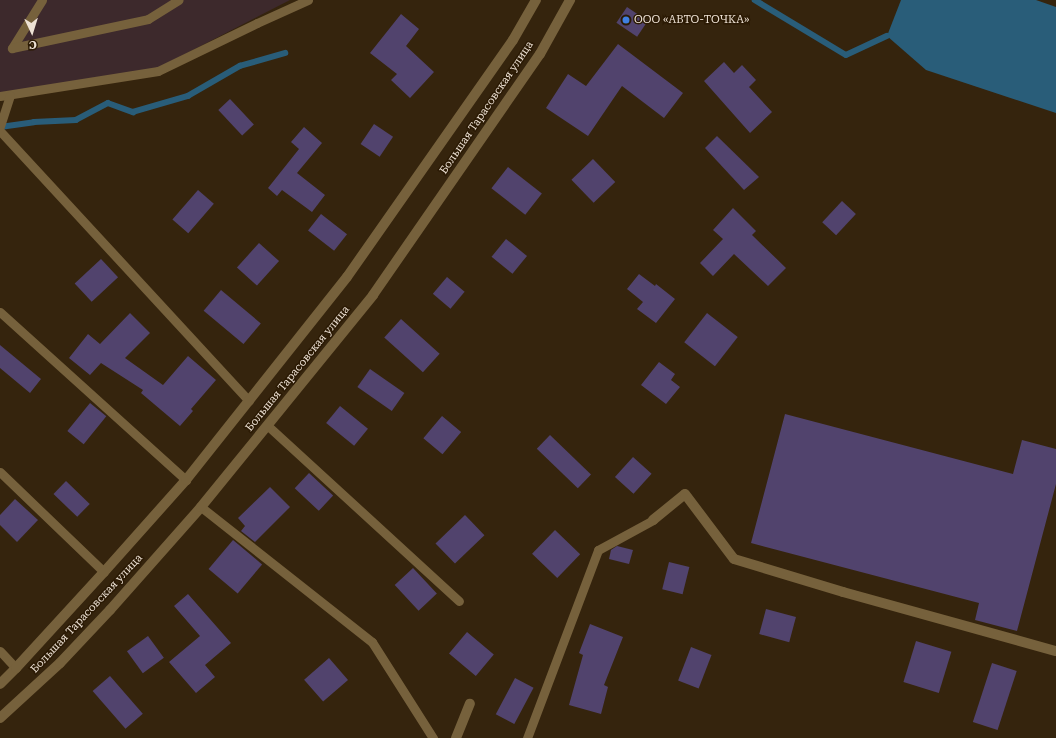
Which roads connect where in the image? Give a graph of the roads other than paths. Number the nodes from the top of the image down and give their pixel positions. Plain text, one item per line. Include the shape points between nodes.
1 (42, 0) edge
2 (179, 0) edge
3 (308, 0) edge
4 (536, 0) edge
5 (570, 0) edge
6 (0, 96) edge
7 (10, 96) junction
8 (0, 126) edge
9 (0, 131) edge
10 (0, 312) edge
11 (248, 401) junction
12 (268, 426) junction
13 (0, 472) edge
14 (186, 480) junction
15 (201, 507) junction
16 (653, 520) joint
17 (104, 572) junction
18 (459, 601) dead end
19 (0, 651) edge
20 (1056, 651) edge
21 (16, 668) junction
22 (0, 684) edge
23 (470, 704) dead end
24 (0, 718) edge
25 (433, 738) edge
26 (456, 738) edge
27 (527, 738) edge

1 - 2 lane via 12,48 148,19
3 - 7 lane via 158,71
4 - 11 street, Большая Тарасовская улица via 513,40 347,277
5 - 12 street, Большая Тарасовская улица via 540,54 373,295
6 - 7 lane
7 - 8 lane
9 - 11 lane
10 - 14 lane
11 - 14 street, Большая Тарасовская улица
12 - 15 street, Большая Тарасовская улица
12 - 18 lane
13 - 17 lane
14 - 17 street, Большая Тарасовская улица
15 - 24 street, Большая Тарасовская улица via 60,663
15 - 25 lane via 372,642
16 - 20 street via 685,494 734,559
16 - 27 lane via 598,550
17 - 21 street, Большая Тарасовская улица
19 - 21 lane
21 - 22 street, Большая Тарасовская улица
23 - 26 street

